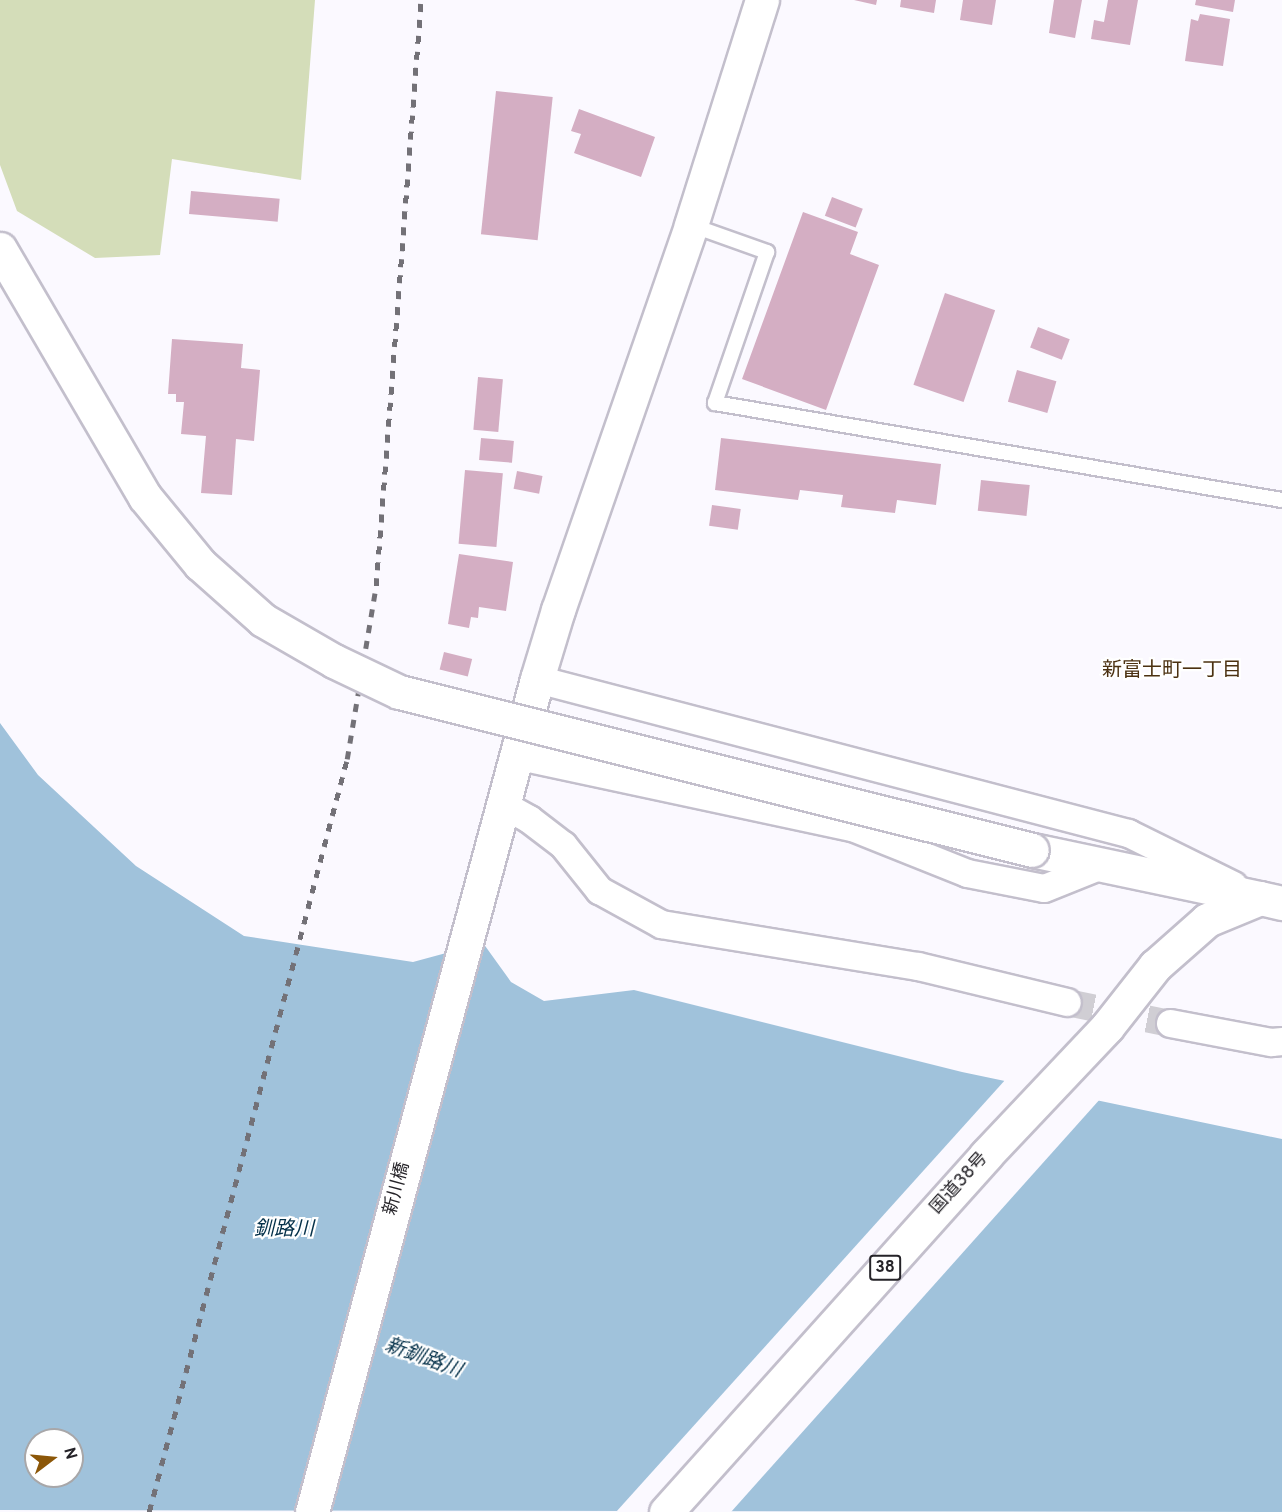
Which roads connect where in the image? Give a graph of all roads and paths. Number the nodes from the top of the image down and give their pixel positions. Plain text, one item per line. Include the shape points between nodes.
1 (762, 0) edge
2 (691, 225) junction
3 (0, 249) edge
4 (1282, 500) edge
5 (537, 679) junction
6 (515, 755) junction
7 (502, 804) junction
8 (1099, 866) junction
9 (1271, 901) edge
10 (1066, 1002) tunnel mouth
11 (1170, 1023) tunnel mouth
12 (1278, 1044) edge
13 (312, 1512) edge
14 (666, 1512) edge

1 - 2 main road, 新川橋
2 - 4 lane via 767,252 715,403
2 - 5 main road, 新川橋
3 - 8 main road, bridge via 145,497 200,564 273,626 334,661 399,692
5 - 6 main road, 新川橋
5 - 9 street via 1128,833
6 - 7 main road, 新川橋
6 - 8 street via 852,827 967,873 1044,888
7 - 10 street via 563,845 599,890 662,924 918,966
7 - 13 main road, 新川橋
8 - 9 main road
9 - 14 main road, 国道38号 / 38 via 1207,920 1155,966 1107,1027 986,1155
11 - 12 street

